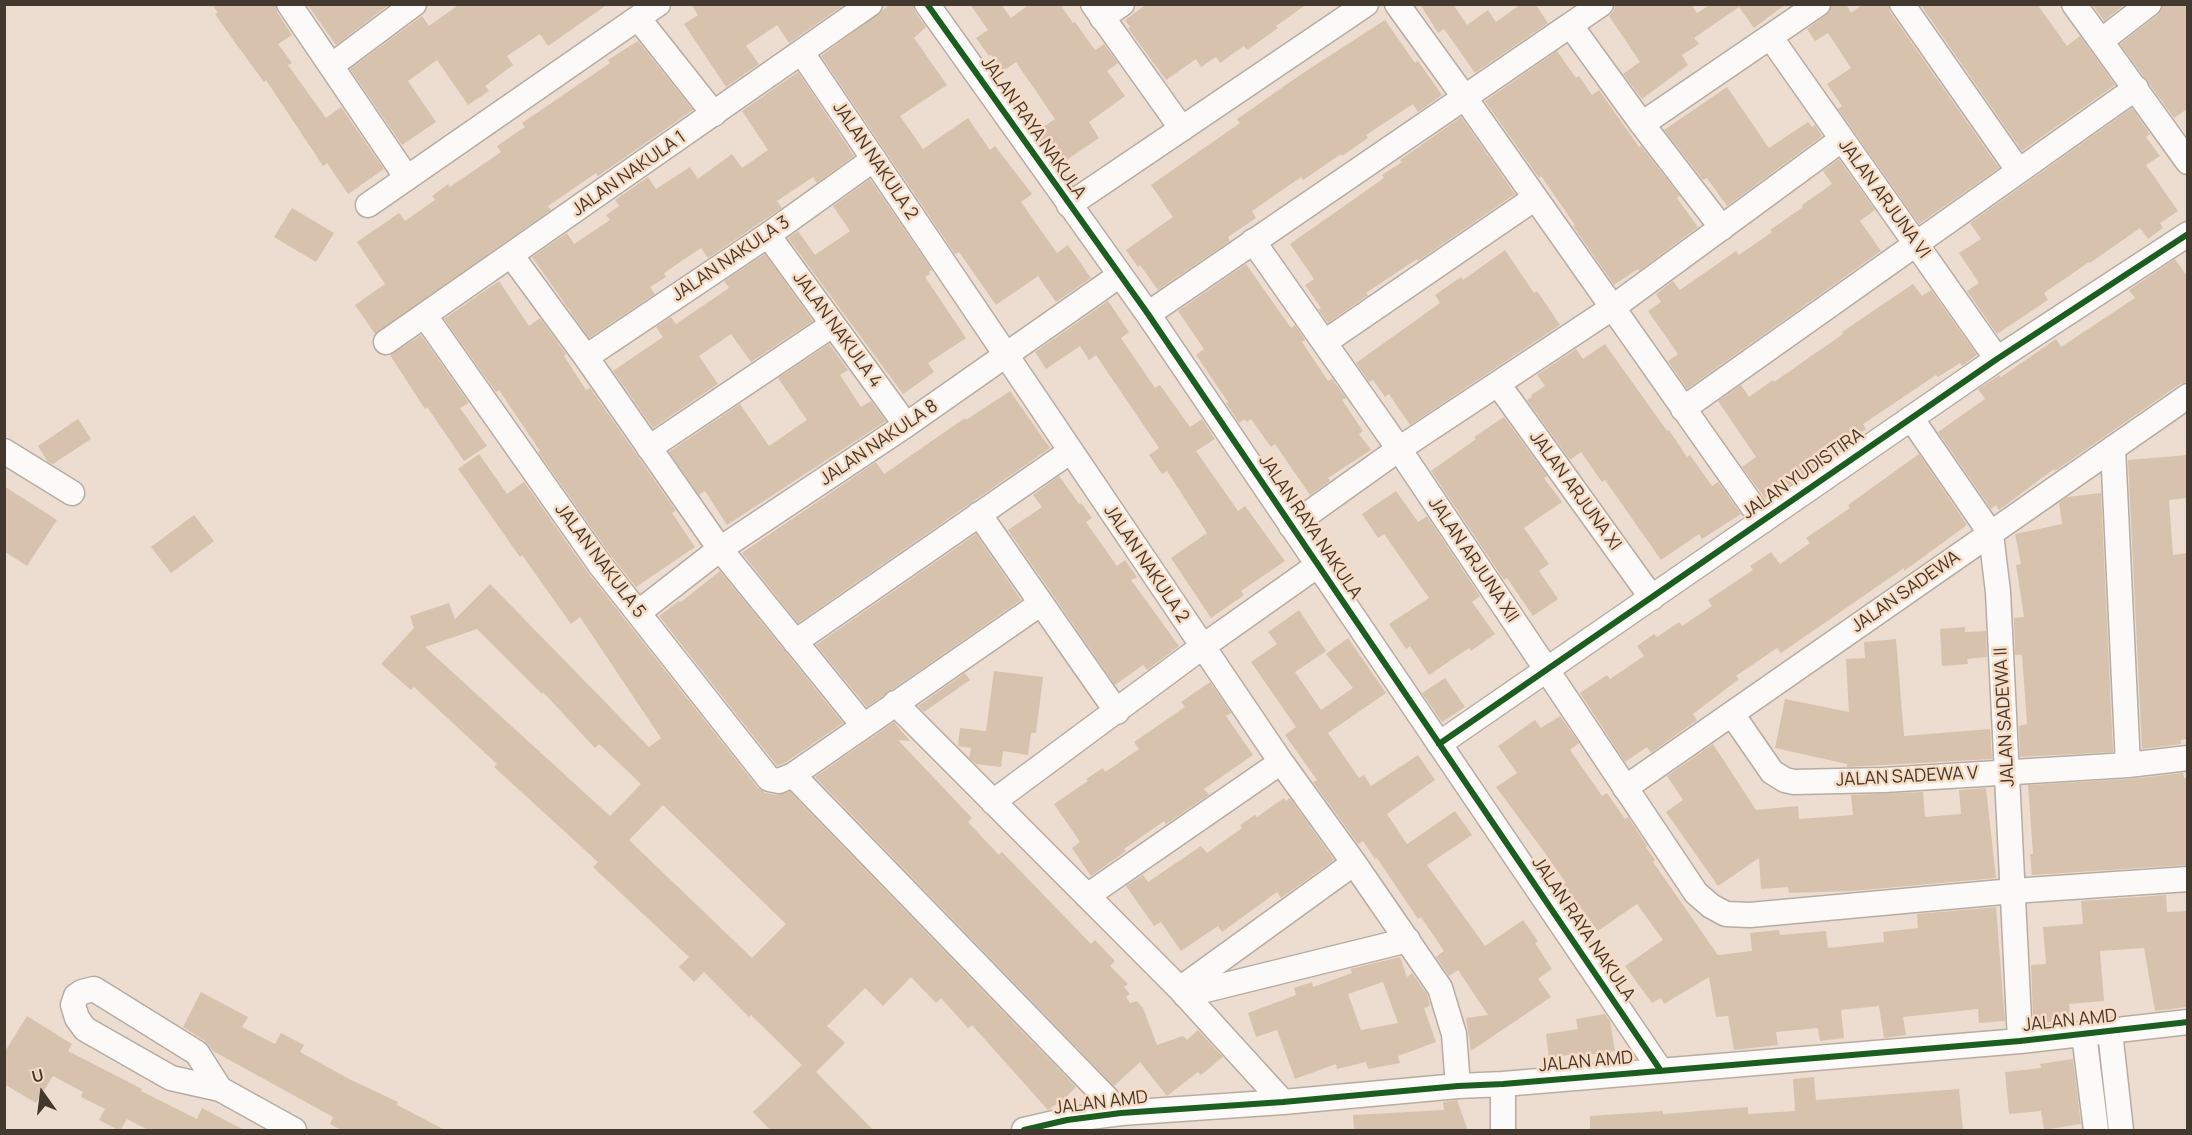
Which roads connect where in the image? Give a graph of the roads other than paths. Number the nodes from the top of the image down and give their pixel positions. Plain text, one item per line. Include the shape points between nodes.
1 (289, 4) edge
2 (414, 4) edge
3 (658, 4) edge
4 (870, 4) edge
5 (927, 4) edge
6 (1366, 4) edge
7 (1397, 4) edge
8 (1601, 4) edge
9 (1818, 4) edge
10 (1902, 4) edge
11 (2074, 4) edge
12 (2149, 4) edge
13 (1106, 9) edge
14 (638, 18) junction
15 (1571, 26) junction
16 (1771, 38) junction
17 (2101, 40) junction
18 (802, 53) junction
19 (331, 66) junction
20 (2136, 88) junction
21 (1465, 98) junction
22 (714, 114) junction
23 (1642, 124) junction
24 (1182, 129) junction
25 (1841, 140) junction
26 (2185, 153) edge
27 (874, 159) junction
28 (2018, 170) junction
29 (406, 178) junction
30 (1535, 198) junction
31 (368, 205) dead end
32 (1069, 206) junction
33 (1722, 228) junction
34 (2187, 234) edge
35 (768, 235) junction
36 (1253, 241) junction
37 (1917, 245) junction
38 (511, 255) junction
39 (1120, 275) junction
40 (1612, 308) junction
41 (1148, 314) junction
42 (425, 316) junction
43 (832, 325) junction
44 (386, 342) dead end
45 (1325, 342) junction
46 (1006, 354) junction
47 (586, 357) junction
48 (1998, 358) junction
49 (1498, 384) junction
50 (2187, 396) edge
51 (1683, 409) junction
52 (1911, 418) junction
53 (906, 425) junction
54 (649, 448) junction
55 (2113, 448) junction
56 (1399, 449) junction
57 (4, 451) edge
58 (1071, 451) junction
59 (72, 493) dead end
60 (979, 514) junction
61 (1763, 521) junction
62 (1292, 526) junction
63 (1991, 534) junction
64 (720, 549) junction
65 (1318, 565) junction
66 (1652, 597) junction
67 (1040, 604) junction
68 (639, 612) junction
69 (795, 642) junction
70 (1202, 647) junction
71 (1546, 670) junction
72 (895, 704) junction
73 (1117, 712) junction
74 (1732, 714) junction
75 (863, 725) junction
76 (1439, 744) junction
77 (2187, 758) edge
78 (1281, 762) junction
79 (2128, 765) junction
80 (2007, 772) junction
81 (793, 775) junction
82 (1625, 788) junction
83 (993, 802) junction
84 (1354, 863) junction
85 (2187, 879) edge
86 (2013, 891) junction
87 (1087, 896) junction
88 (1408, 940) junction
89 (1182, 992) junction
90 (2187, 1022) edge
91 (2110, 1032) junction
92 (2084, 1034) junction
93 (2019, 1041) junction
94 (1661, 1071) junction
95 (1503, 1084) junction
96 (1458, 1086) junction
97 (220, 1089) junction
98 (1283, 1102) junction
99 (1121, 1113) junction
100 (294, 1131) edge
101 (1024, 1131) edge
102 (1503, 1131) edge
103 (2096, 1131) edge
104 (2121, 1131) edge

1 - 19 street
2 - 19 street
3 - 14 street
4 - 18 street, JALAN NAKULA 1
5 - 32 street, JALAN RAYA NAKULA
6 - 24 street
7 - 21 street
8 - 15 street
9 - 16 street
10 - 28 street
11 - 17 street
12 - 17 street
13 - 24 street
14 - 22 street
14 - 29 street
15 - 21 street
15 - 23 street
16 - 23 street
16 - 25 street, JALAN ARJUNA VI
17 - 20 street
18 - 22 street, JALAN NAKULA 1
18 - 27 street, JALAN NAKULA 2
19 - 29 street
20 - 26 street
20 - 28 street
21 - 30 street
21 - 36 street
22 - 38 street, JALAN NAKULA 1
23 - 33 street
24 - 32 street
25 - 33 street
25 - 37 street, JALAN ARJUNA VI
27 - 35 street, JALAN NAKULA 3
27 - 46 street, JALAN NAKULA 2
28 - 37 street
29 - 31 street
30 - 40 street
30 - 45 street
32 - 39 street, JALAN RAYA NAKULA
33 - 40 street
34 - 48 street, JALAN YUDISTIRA
35 - 43 street, JALAN NAKULA 4
35 - 47 street, JALAN NAKULA 3
36 - 41 street
36 - 45 street, JALAN ARJUNA XII
37 - 48 street, JALAN ARJUNA VI
37 - 51 street
38 - 42 street, JALAN NAKULA 1
38 - 47 street
39 - 41 street, JALAN RAYA NAKULA
39 - 46 street, JALAN NAKULA 8
40 - 49 street
40 - 51 street
41 - 62 street, JALAN RAYA NAKULA
42 - 44 street, JALAN NAKULA 1
42 - 68 street, JALAN NAKULA 5 via 602,566
43 - 53 street, JALAN NAKULA 4
43 - 54 street
45 - 56 street, JALAN ARJUNA XII
46 - 53 street, JALAN NAKULA 8
46 - 58 street, JALAN NAKULA 2
47 - 54 street
48 - 52 street, JALAN YUDISTIRA
49 - 56 street
49 - 66 street, JALAN ARJUNA XI
50 - 55 street, JALAN SADEWA
51 - 61 street
52 - 61 street, JALAN YUDISTIRA
52 - 63 street, JALAN SADEWA II
53 - 64 street, JALAN NAKULA 8
54 - 64 street
55 - 63 street, JALAN SADEWA
55 - 79 street
56 - 62 street
56 - 71 street, JALAN ARJUNA XII
57 - 59 street
58 - 60 street
58 - 70 street, JALAN NAKULA 2
60 - 67 street
60 - 69 street
61 - 66 street, JALAN YUDISTIRA
62 - 65 street, JALAN RAYA NAKULA
63 - 74 street, JALAN SADEWA
63 - 80 street, JALAN SADEWA II via 1998,592
64 - 68 street, JALAN NAKULA 8
64 - 69 street
65 - 70 street
65 - 76 street, JALAN RAYA NAKULA
66 - 71 street, JALAN YUDISTIRA
67 - 72 street
67 - 73 street
68 - 81 street, JALAN NAKULA 5 via 769,779 779,781
69 - 75 street
70 - 73 street
70 - 78 street, JALAN NAKULA 2
71 - 76 street, JALAN YUDISTIRA
71 - 82 street, JALAN ARJUNA XII
72 - 75 street
72 - 83 street
73 - 83 street
74 - 80 street, JALAN SADEWA V via 1772,772 1794,782
74 - 82 street, JALAN SADEWA
75 - 81 street
76 - 94 street, JALAN RAYA NAKULA
77 - 79 street, JALAN SADEWA V
78 - 84 street, JALAN NAKULA 2
78 - 87 street
79 - 80 street, JALAN SADEWA V
80 - 86 street, JALAN SADEWA II
81 - 99 street
82 - 86 street, JALAN ARJUNA XII via 1696,893 1726,914
83 - 87 street
84 - 88 street, JALAN NAKULA 2
84 - 89 street
85 - 86 street, JALAN ARJUNA XII
86 - 93 street, JALAN SADEWA II
87 - 89 street
88 - 89 street
88 - 96 street, JALAN NAKULA 2 via 1440,988 1447,1008 1454,1034
89 - 98 street
90 - 91 street, JALAN AMD
91 - 92 street, JALAN AMD
91 - 104 street
92 - 93 street, JALAN AMD
92 - 103 street
93 - 94 street, JALAN AMD
94 - 95 street, JALAN AMD
95 - 96 street, JALAN AMD
95 - 102 street
96 - 98 street, JALAN AMD
97 - 97 street via 171,1078 85,1029 76,1018 76,996 94,989 197,1053
97 - 100 street
98 - 99 street, JALAN AMD
99 - 101 street, JALAN AMD

